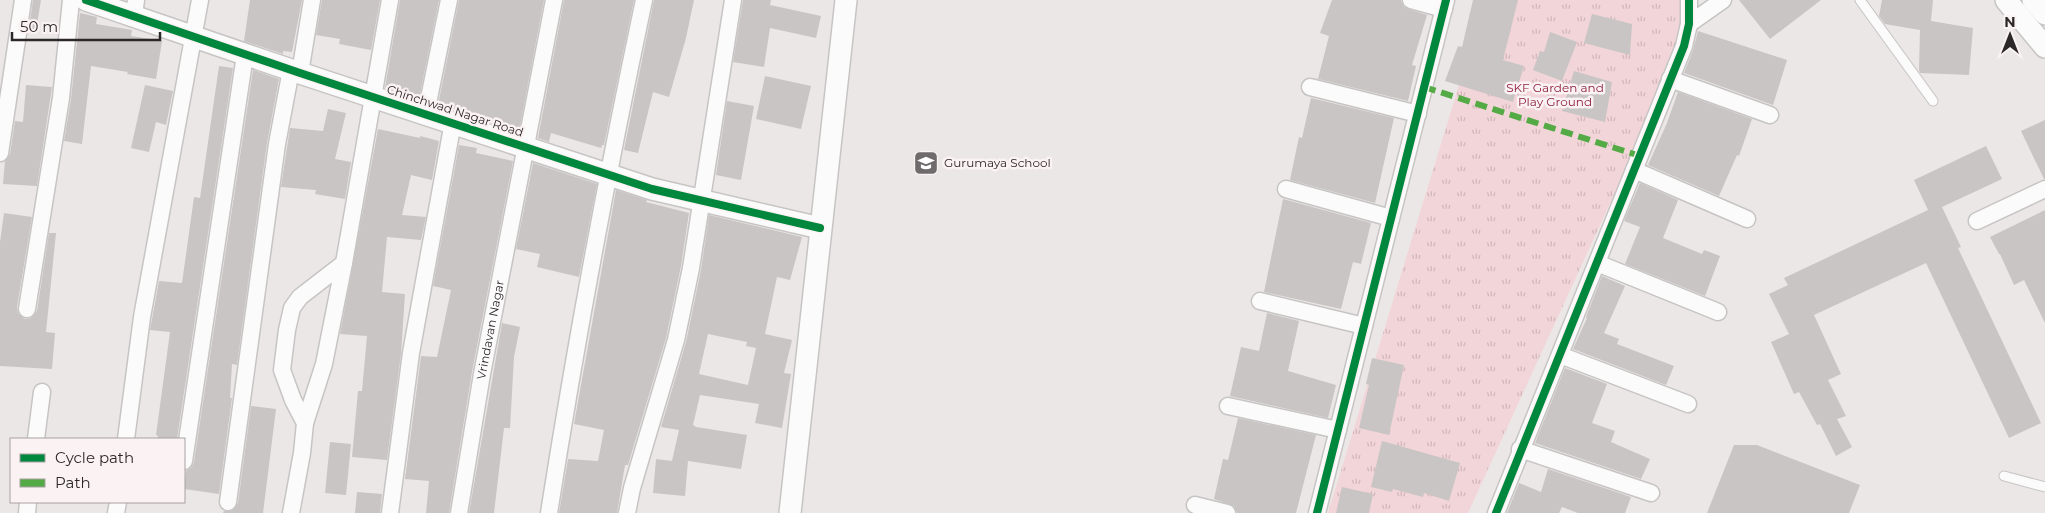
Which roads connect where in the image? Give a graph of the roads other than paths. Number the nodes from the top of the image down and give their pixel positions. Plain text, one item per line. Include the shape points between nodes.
1 (22, 0) edge
2 (71, 0) edge
3 (86, 0) edge
4 (200, 0) edge
5 (312, 0) edge
6 (390, 0) edge
7 (449, 0) edge
8 (554, 0) edge
9 (644, 0) edge
10 (733, 0) edge
11 (846, 0) edge
12 (1411, 0) edge
13 (1689, 0) edge
14 (1723, 0) edge
15 (1860, 0) edge
16 (2006, 0) edge
17 (2033, 0) edge
18 (1445, 4) edge
19 (135, 8) edge
20 (2045, 14) edge
21 (1689, 24) junction
22 (193, 37) junction
23 (2045, 46) edge
24 (245, 54) junction
25 (295, 72) junction
26 (1670, 79) junction
27 (1310, 87) dead end
28 (373, 96) junction
29 (1933, 101) dead end
30 (426, 114) junction
31 (1418, 114) junction
32 (1770, 115) dead end
33 (453, 122) junction
34 (525, 146) junction
35 (0, 153) edge
36 (1634, 170) junction
37 (608, 173) junction
38 (1286, 189) dead end
39 (2045, 189) edge
40 (703, 201) junction
41 (1391, 218) junction
42 (1747, 219) dead end
43 (1977, 221) dead end
44 (820, 228) junction
45 (344, 263) junction
46 (1597, 263) junction
47 (1260, 301) dead end
48 (28, 309) dead end
49 (1718, 312) dead end
50 (1364, 326) junction
51 (1560, 356) junction
52 (42, 392) dead end
53 (1688, 404) dead end
54 (1228, 406) dead end
55 (305, 423) junction
56 (1338, 430) junction
57 (36, 438) edge
58 (126, 438) edge
59 (1520, 449) junction
60 (185, 454) edge
61 (2004, 476) dead end
62 (2045, 487) edge
63 (1651, 493) dead end
64 (228, 502) dead end
65 (1195, 505) dead end
66 (291, 513) edge
67 (390, 513) edge
68 (459, 513) edge
69 (549, 513) edge
70 (627, 513) edge
71 (790, 513) edge
72 (1227, 513) edge
73 (1317, 513) edge
74 (1496, 513) edge

1 - 35 street
2 - 48 street via 60,98
3 - 19 street, Chinchwad Nagar Road
4 - 22 street
5 - 25 street
6 - 28 street
7 - 30 street
8 - 34 street, Vrindavan Nagar
9 - 37 street
10 - 40 street
11 - 44 street
12 - 18 street
13 - 21 street
14 - 21 street
15 - 29 lane
16 - 23 street
17 - 20 street
18 - 31 street
19 - 22 street, Chinchwad Nagar Road
21 - 26 street
22 - 24 street, Chinchwad Nagar Road
22 - 58 street via 142,317
24 - 25 street, Chinchwad Nagar Road
24 - 60 street
25 - 28 street, Chinchwad Nagar Road
25 - 64 street via 277,144
26 - 32 street
26 - 36 street
27 - 31 street
28 - 30 street, Chinchwad Nagar Road
28 - 45 street
30 - 33 street, Chinchwad Nagar Road
31 - 41 street
33 - 34 street, Chinchwad Nagar Road
33 - 67 street via 411,354
34 - 37 street, Chinchwad Nagar Road
34 - 68 street, Vrindavan Nagar
36 - 42 street
36 - 46 street
37 - 40 street, Chinchwad Nagar Road via 652,189
37 - 69 street
38 - 41 street
39 - 43 street
40 - 44 street, Chinchwad Nagar Road
40 - 70 street via 676,340
41 - 50 street
44 - 71 street
45 - 55 street via 324,364
45 - 55 street via 300,296 292,308 282,370
46 - 49 street
46 - 51 street
47 - 50 street
50 - 56 street
51 - 53 street
51 - 59 street
52 - 57 street
54 - 56 street
55 - 66 street
56 - 73 street
59 - 63 street
59 - 74 street
61 - 62 lane
65 - 72 street

